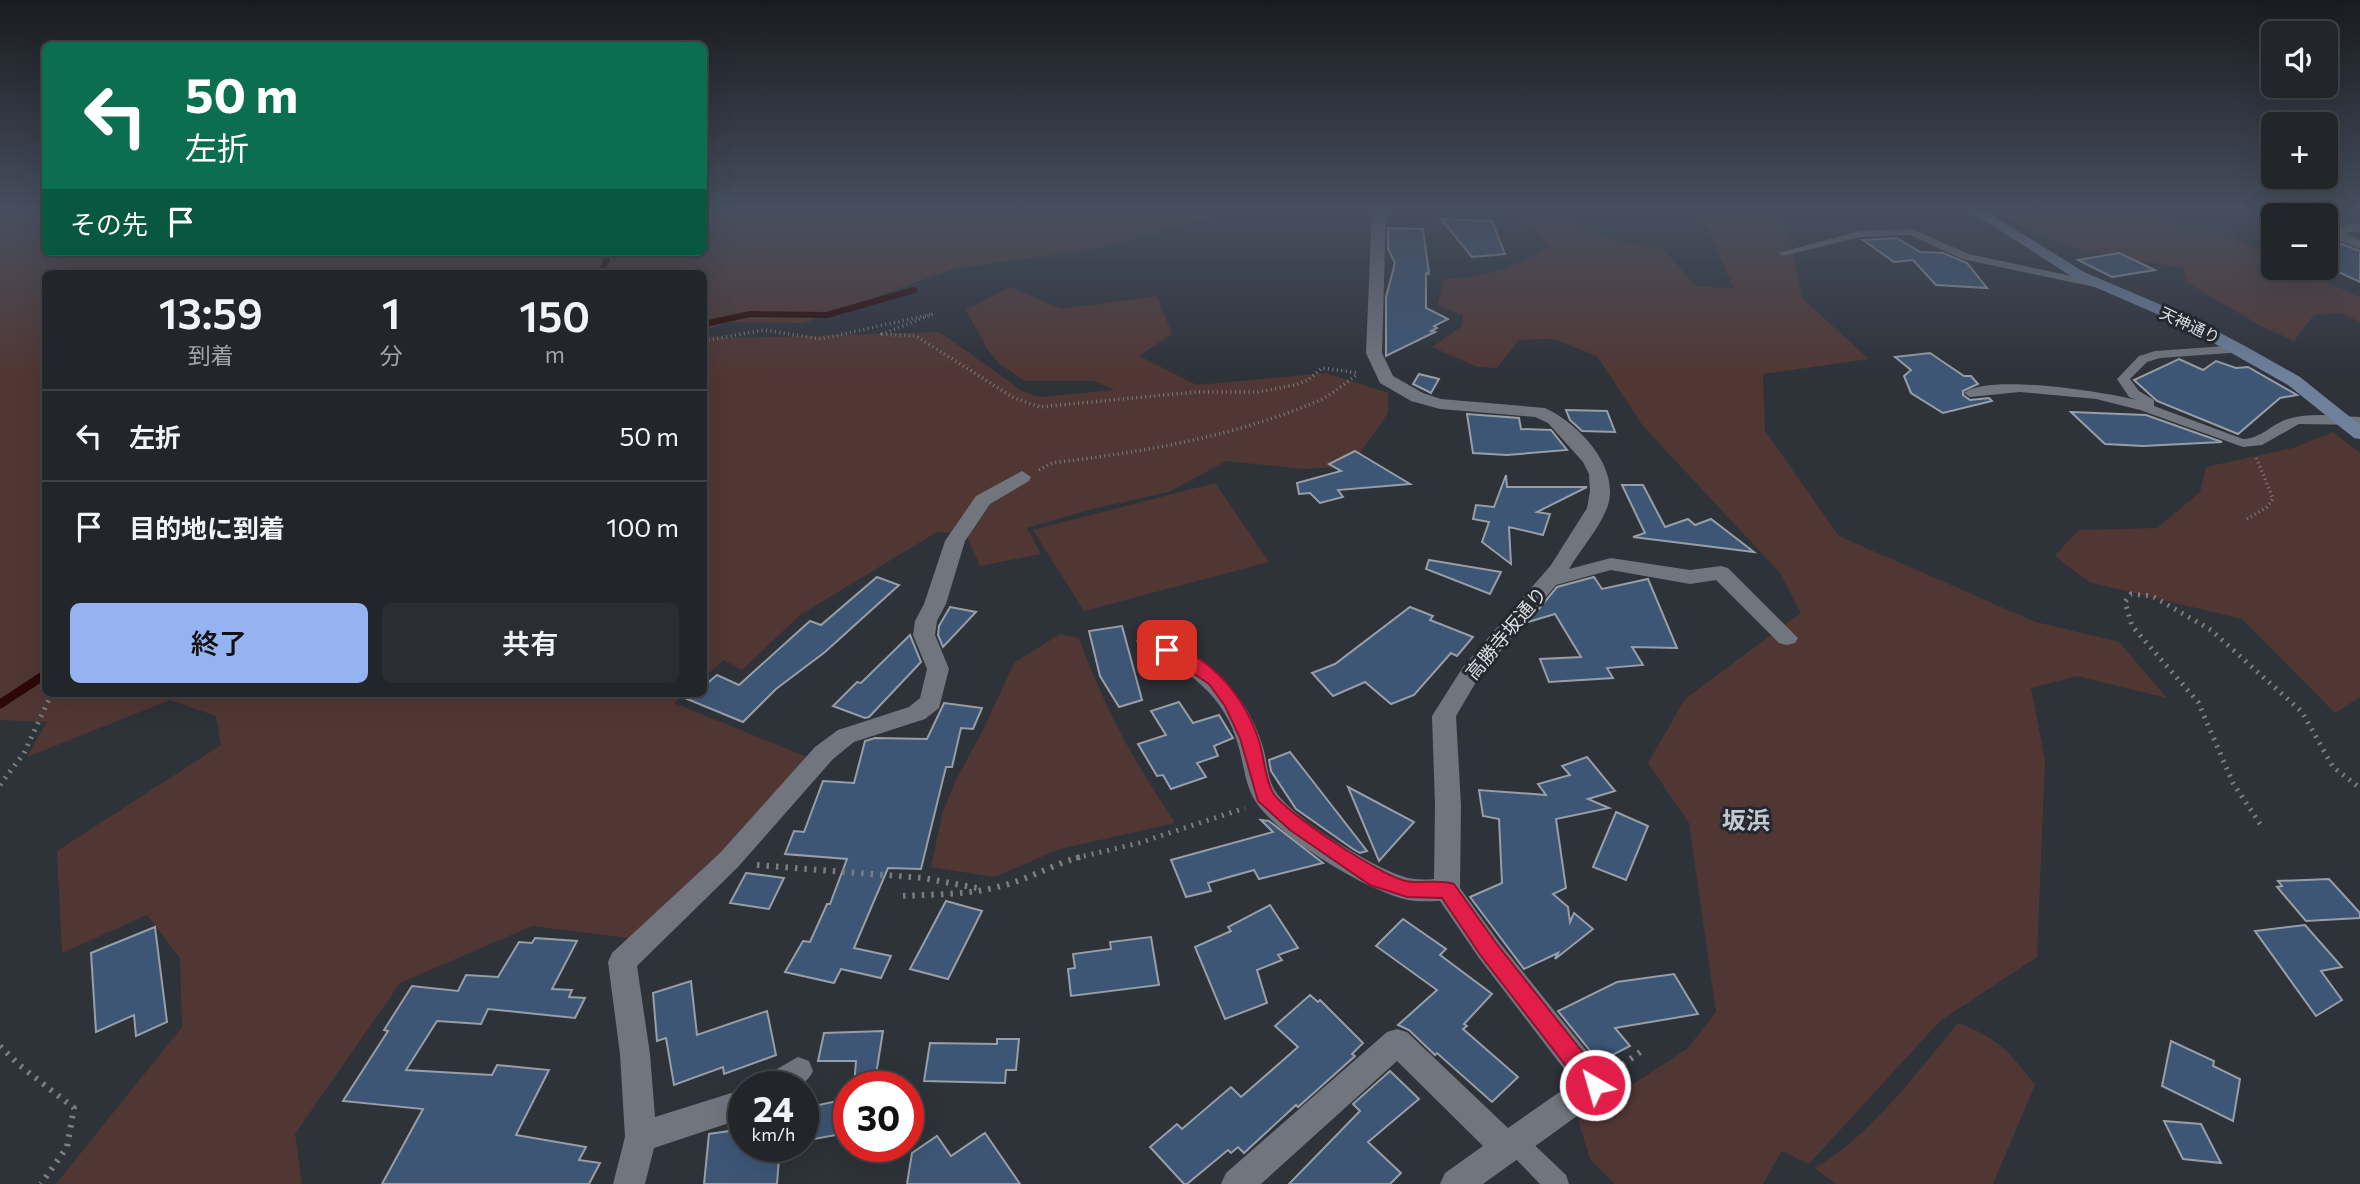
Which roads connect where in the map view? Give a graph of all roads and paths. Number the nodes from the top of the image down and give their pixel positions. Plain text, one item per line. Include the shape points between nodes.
1 (1377, 265) edge
2 (2005, 265) edge
3 (2066, 265) edge
4 (2099, 285) junction
5 (707, 340) edge
6 (2239, 349) junction
7 (1369, 370) junction
8 (1970, 393) dead end
9 (2165, 414) junction
10 (2353, 421) edge
11 (2360, 434) edge
12 (2244, 444) junction
13 (1021, 477) joint
14 (2246, 519) dead end
15 (1550, 580) junction
16 (1787, 638) dead end
17 (1147, 641) dead end
18 (50, 697) edge
19 (0, 785) edge
20 (2360, 788) edge
21 (1269, 800) junction
22 (2260, 824) dead end
23 (729, 860) junction
24 (981, 889) junction
25 (1447, 890) junction
26 (903, 896) dead end
27 (0, 1046) edge
28 (728, 1108) edge
29 (641, 1137) junction
30 (1511, 1145) junction
31 (41, 1184) edge
32 (629, 1184) edge
33 (1237, 1184) edge
34 (1456, 1184) edge
35 (1558, 1184) edge

1 - 7 street via 1374,353
2 - 4 lane
3 - 4 street, 天神通り
4 - 6 street, 天神通り
5 - 7 path via 764,330 821,339 933,314 881,334 916,336 1014,398 1040,407 1196,392 1258,392 1295,385 1322,368
6 - 9 lane via 2143,359 2123,379 2134,394
6 - 10 street, 天神通り
7 - 13 path via 1320,400 1220,434 1149,452 1052,463
7 - 15 street, 高勝寺坂通り via 1417,397 1440,404 1539,412 1574,438 1598,474 1600,491 1597,508
8 - 9 lane via 2052,388
9 - 12 lane
10 - 11 street, 天神通り
10 - 12 lane via 2289,423 2261,441
12 - 14 path via 2256,457 2273,499
13 - 23 street via 983,500 955,541 926,621 924,635 938,670 930,702 918,713 846,736 824,753
15 - 16 street via 1611,564 1690,577 1721,573
15 - 25 street, 高勝寺坂通り via 1471,672 1444,716
17 - 21 street via 1187,659 1215,679 1249,738
18 - 19 path via 32,740
20 - 22 path via 2333,767 2302,712 2211,630 2152,596 2131,594 2125,602 2132,626 2198,702 2233,783
21 - 24 path
21 - 25 street via 1297,825 1378,880 1407,889
23 - 24 path via 822,872 903,874
23 - 29 street via 622,962
24 - 26 path
25 - 30 street via 1595,1085
27 - 31 path via 74,1108 67,1147
28 - 29 street
29 - 32 street
30 - 33 street via 1398,1042
30 - 34 street
30 - 35 lane

